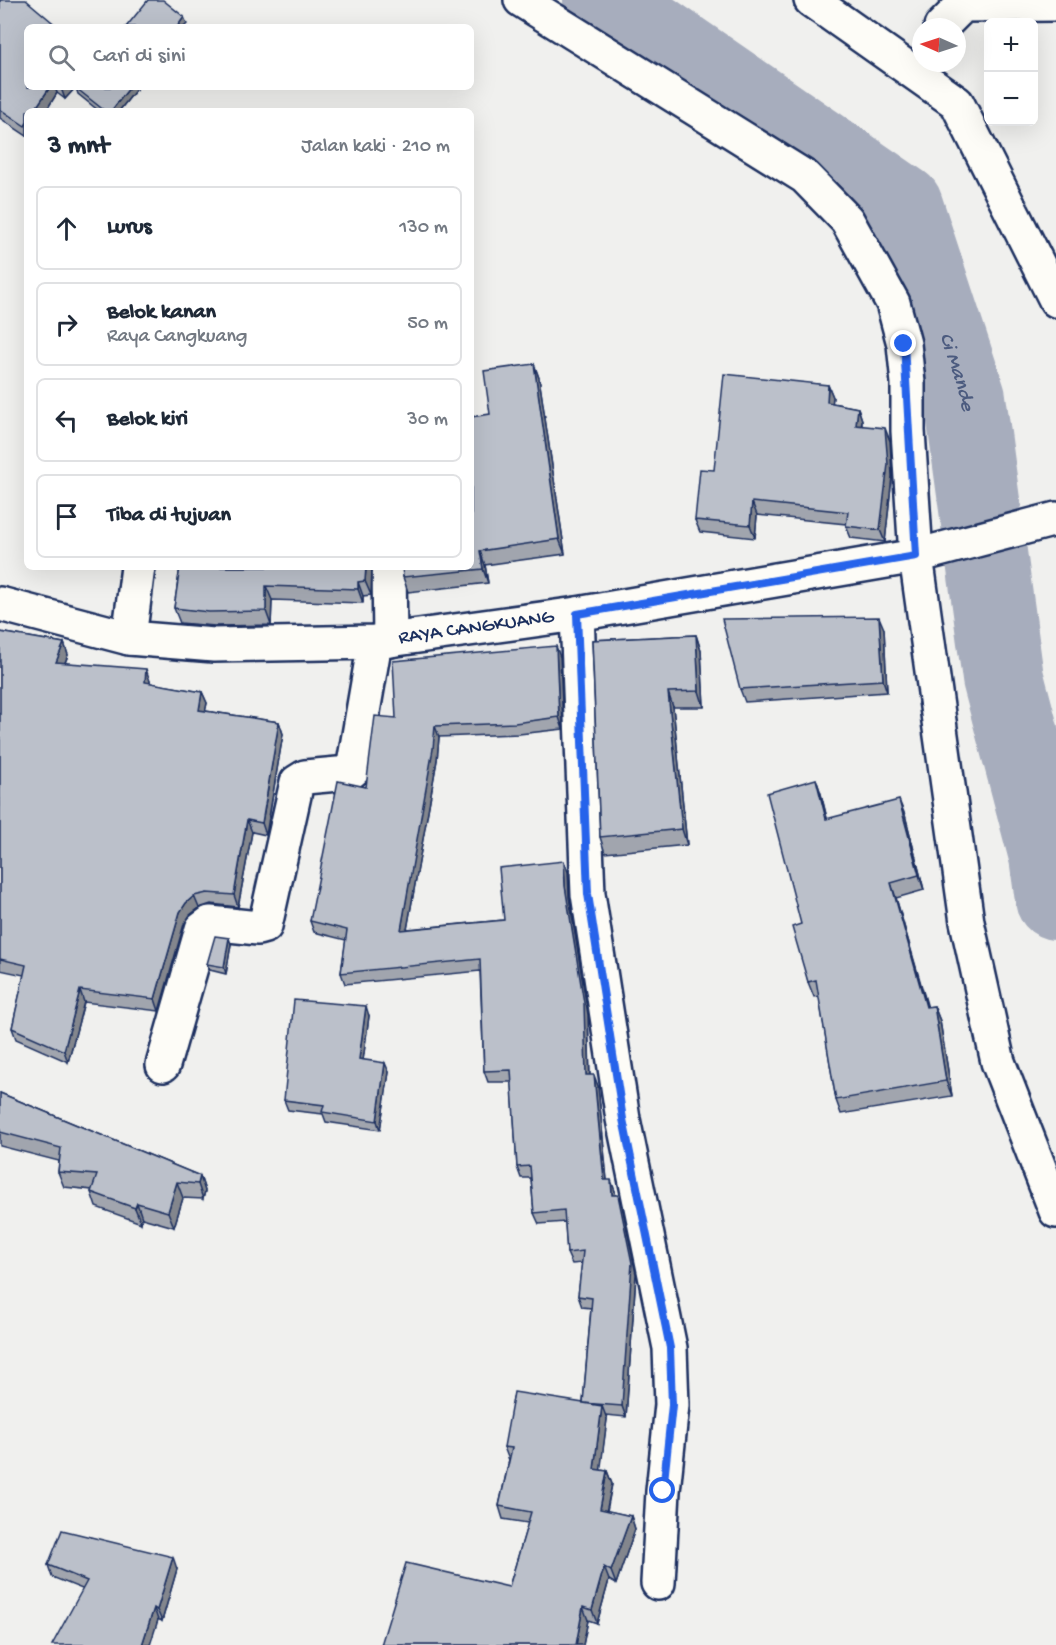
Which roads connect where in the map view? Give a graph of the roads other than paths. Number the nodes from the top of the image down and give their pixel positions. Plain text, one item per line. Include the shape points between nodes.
1 (521, 0) edge
2 (811, 0) edge
3 (1056, 4) edge
4 (950, 18) edge
5 (912, 60) edge
6 (926, 72) edge
7 (1056, 300) edge
8 (1056, 519) edge
9 (916, 556) junction
10 (138, 570) edge
11 (389, 570) edge
12 (0, 604) edge
13 (577, 614) junction
14 (129, 638) junction
15 (383, 641) junction
16 (163, 1065) dead end
17 (1056, 1212) edge
18 (658, 1583) dead end

1 - 9 street via 806,177 847,220 893,303 904,344
2 - 5 street
3 - 4 street via 963,5
6 - 7 street via 957,103
8 - 9 street, RAYA CANGKUANG
9 - 13 street, RAYA CANGKUANG
9 - 17 street via 967,922 998,1062
10 - 14 street
11 - 15 street
12 - 14 street, RAYA CANGKUANG
13 - 15 street, RAYA CANGKUANG
13 - 18 street via 588,894 623,1119 670,1348 672,1405
14 - 15 street, RAYA CANGKUANG via 214,645
15 - 16 street via 353,771 305,777 297,782 265,926 210,923 202,929

